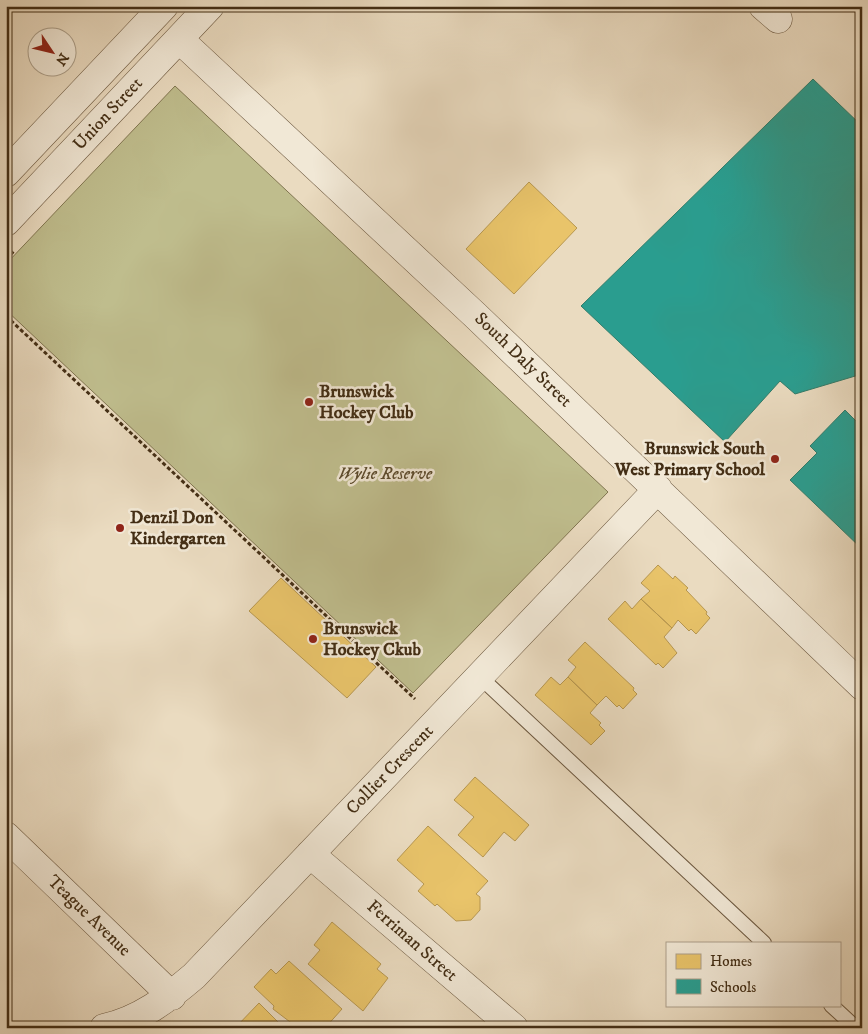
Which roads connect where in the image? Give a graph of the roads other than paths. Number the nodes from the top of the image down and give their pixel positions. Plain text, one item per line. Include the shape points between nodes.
1 (164, 6) edge
2 (210, 6) edge
3 (179, 39) junction
4 (6, 174) edge
5 (6, 222) edge
6 (658, 489) junction
7 (479, 676) junction
8 (862, 686) edge
9 (6, 836) edge
10 (310, 854) junction
11 (763, 942) edge
12 (172, 996) junction
13 (832, 1006) edge
14 (139, 1022) edge
15 (104, 1028) edge
16 (514, 1028) edge
17 (856, 1028) edge

1 - 4 street, Union Street
2 - 3 street, Union Street
3 - 5 street, Union Street
3 - 6 street, South Daly Street
6 - 7 street, Collier Crescent
6 - 8 street, South Daly Street
7 - 10 street, Collier Crescent
7 - 11 lane
9 - 12 street, Teague Avenue
10 - 12 street, Collier Crescent
10 - 16 street, Ferriman Street
12 - 14 street, Collier Crescent
13 - 17 lane
14 - 15 street, Collier Crescent

